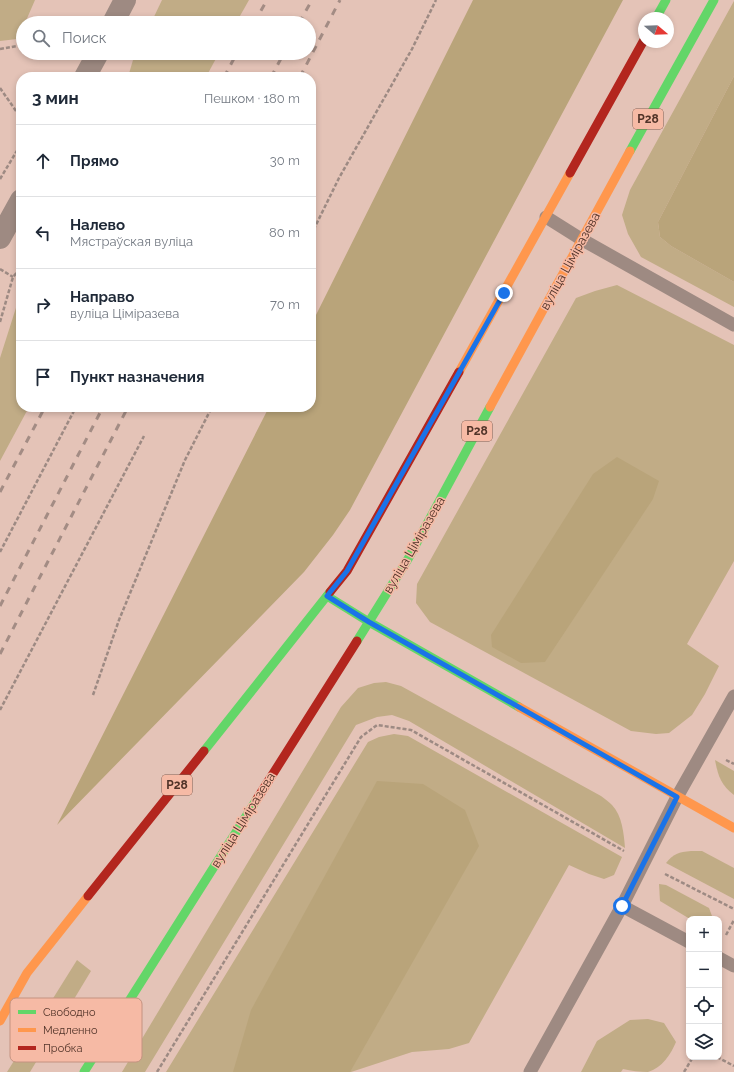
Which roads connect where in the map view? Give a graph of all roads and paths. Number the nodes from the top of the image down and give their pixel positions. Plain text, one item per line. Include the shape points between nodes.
1 (125, 0) edge
2 (436, 0) edge
3 (666, 0) edge
4 (714, 0) edge
5 (659, 12) edge
6 (117, 16) edge
7 (16, 46) edge
8 (640, 48) edge
9 (0, 49) edge
10 (94, 60) edge
11 (88, 72) edge
12 (0, 88) edge
13 (16, 111) edge
14 (16, 152) edge
15 (0, 179) edge
16 (16, 209) edge
17 (546, 217) junction
18 (316, 225) edge
19 (0, 238) edge
20 (581, 239) junction
21 (0, 269) edge
22 (16, 274) edge
23 (13, 277) junction
24 (0, 322) edge
25 (734, 325) edge
26 (73, 412) edge
27 (209, 412) edge
28 (144, 436) dead end
29 (0, 552) edge
30 (327, 596) junction
31 (369, 622) junction
32 (93, 695) dead end
33 (732, 701) edge
34 (0, 710) edge
35 (677, 797) junction
36 (734, 828) edge
37 (644, 862) junction
38 (622, 906) junction
39 (734, 909) edge
40 (686, 940) edge
41 (722, 960) edge
42 (734, 966) edge
43 (13, 998) edge
44 (131, 998) edge
45 (10, 1004) edge
46 (0, 1022) edge
47 (691, 1060) edge
48 (722, 1060) edge
49 (90, 1062) edge
50 (734, 1066) edge
51 (84, 1072) edge
52 (157, 1072) edge
53 (530, 1072) edge
54 (684, 1072) edge

1 - 6 street
2 - 18 path
3 - 5 main road
4 - 20 main road, вуліца Ціміразева / Р28
7 - 9 path
8 - 17 main road, Р28
10 - 11 street
12 - 13 path
14 - 15 path
16 - 19 street
17 - 20 lane
17 - 30 main road, Р28 via 347,571
20 - 25 lane
20 - 31 main road, вуліца Ціміразева / Р28 via 408,559
21 - 23 path
22 - 23 path
23 - 24 path
26 - 29 path
27 - 32 path via 185,460 119,620
28 - 34 path
30 - 31 main road
30 - 43 main road, Р28 via 27,973
31 - 35 main road
31 - 44 main road, вуліца Ціміразева / Р28
33 - 35 lane
35 - 36 main road
35 - 37 lane
37 - 38 lane
37 - 39 path
37 - 52 path via 411,730 377,725 361,737
38 - 40 lane
38 - 53 lane
41 - 42 lane
45 - 46 main road, Р28
47 - 54 path
48 - 50 path
49 - 51 main road, вуліца Ціміразева / Р28

